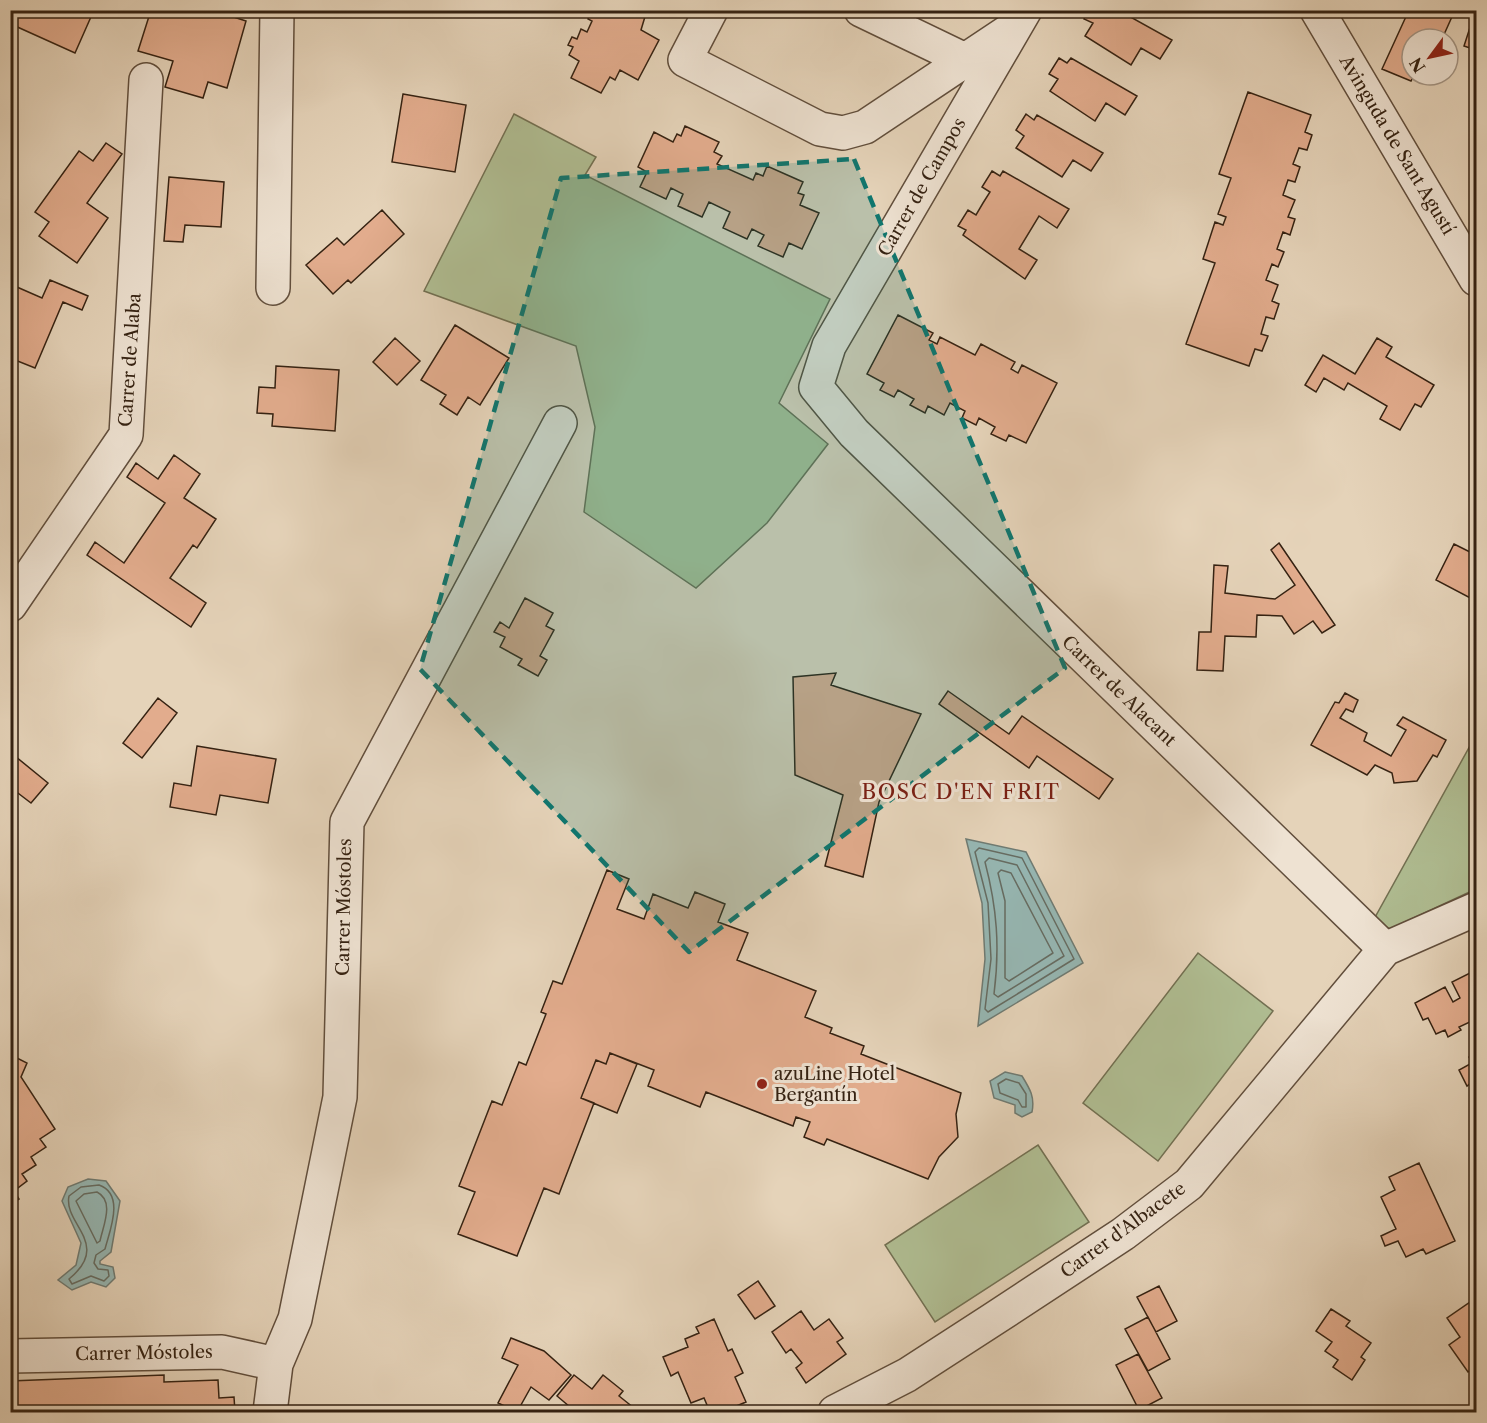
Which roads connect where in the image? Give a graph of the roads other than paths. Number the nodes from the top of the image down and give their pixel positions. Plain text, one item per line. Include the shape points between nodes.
1 (277, 10) edge
2 (711, 10) edge
3 (861, 10) edge
4 (1317, 10) edge
5 (1020, 19) edge
6 (965, 60) junction
7 (146, 80) dead end
8 (1476, 279) edge
9 (273, 288) dead end
10 (560, 423) dead end
11 (854, 433) joint
12 (10, 605) edge
13 (1476, 909) edge
14 (1385, 949) junction
15 (10, 1356) edge
16 (276, 1364) junction
17 (270, 1413) edge
18 (835, 1413) edge

1 - 9 street
2 - 6 street, Carrer de Campos via 685,60 832,132 865,127
3 - 6 street
4 - 8 street, Avinguda de Sant Agustí
5 - 6 street, Carrer de Campos
5 - 11 street, Carrer de Campos via 829,346 816,387
7 - 12 street, Carrer de Alaba via 126,435
10 - 16 street, Carrer Móstoles via 346,822 340,1097 295,1319
11 - 14 street, Carrer de Alacant
13 - 14 street, Carrer d'Albacete
14 - 18 street, Carrer d'Albacete via 1189,1184 1123,1234 907,1375
15 - 16 street, Carrer Móstoles via 222,1352
16 - 17 street, Carrer Móstoles

